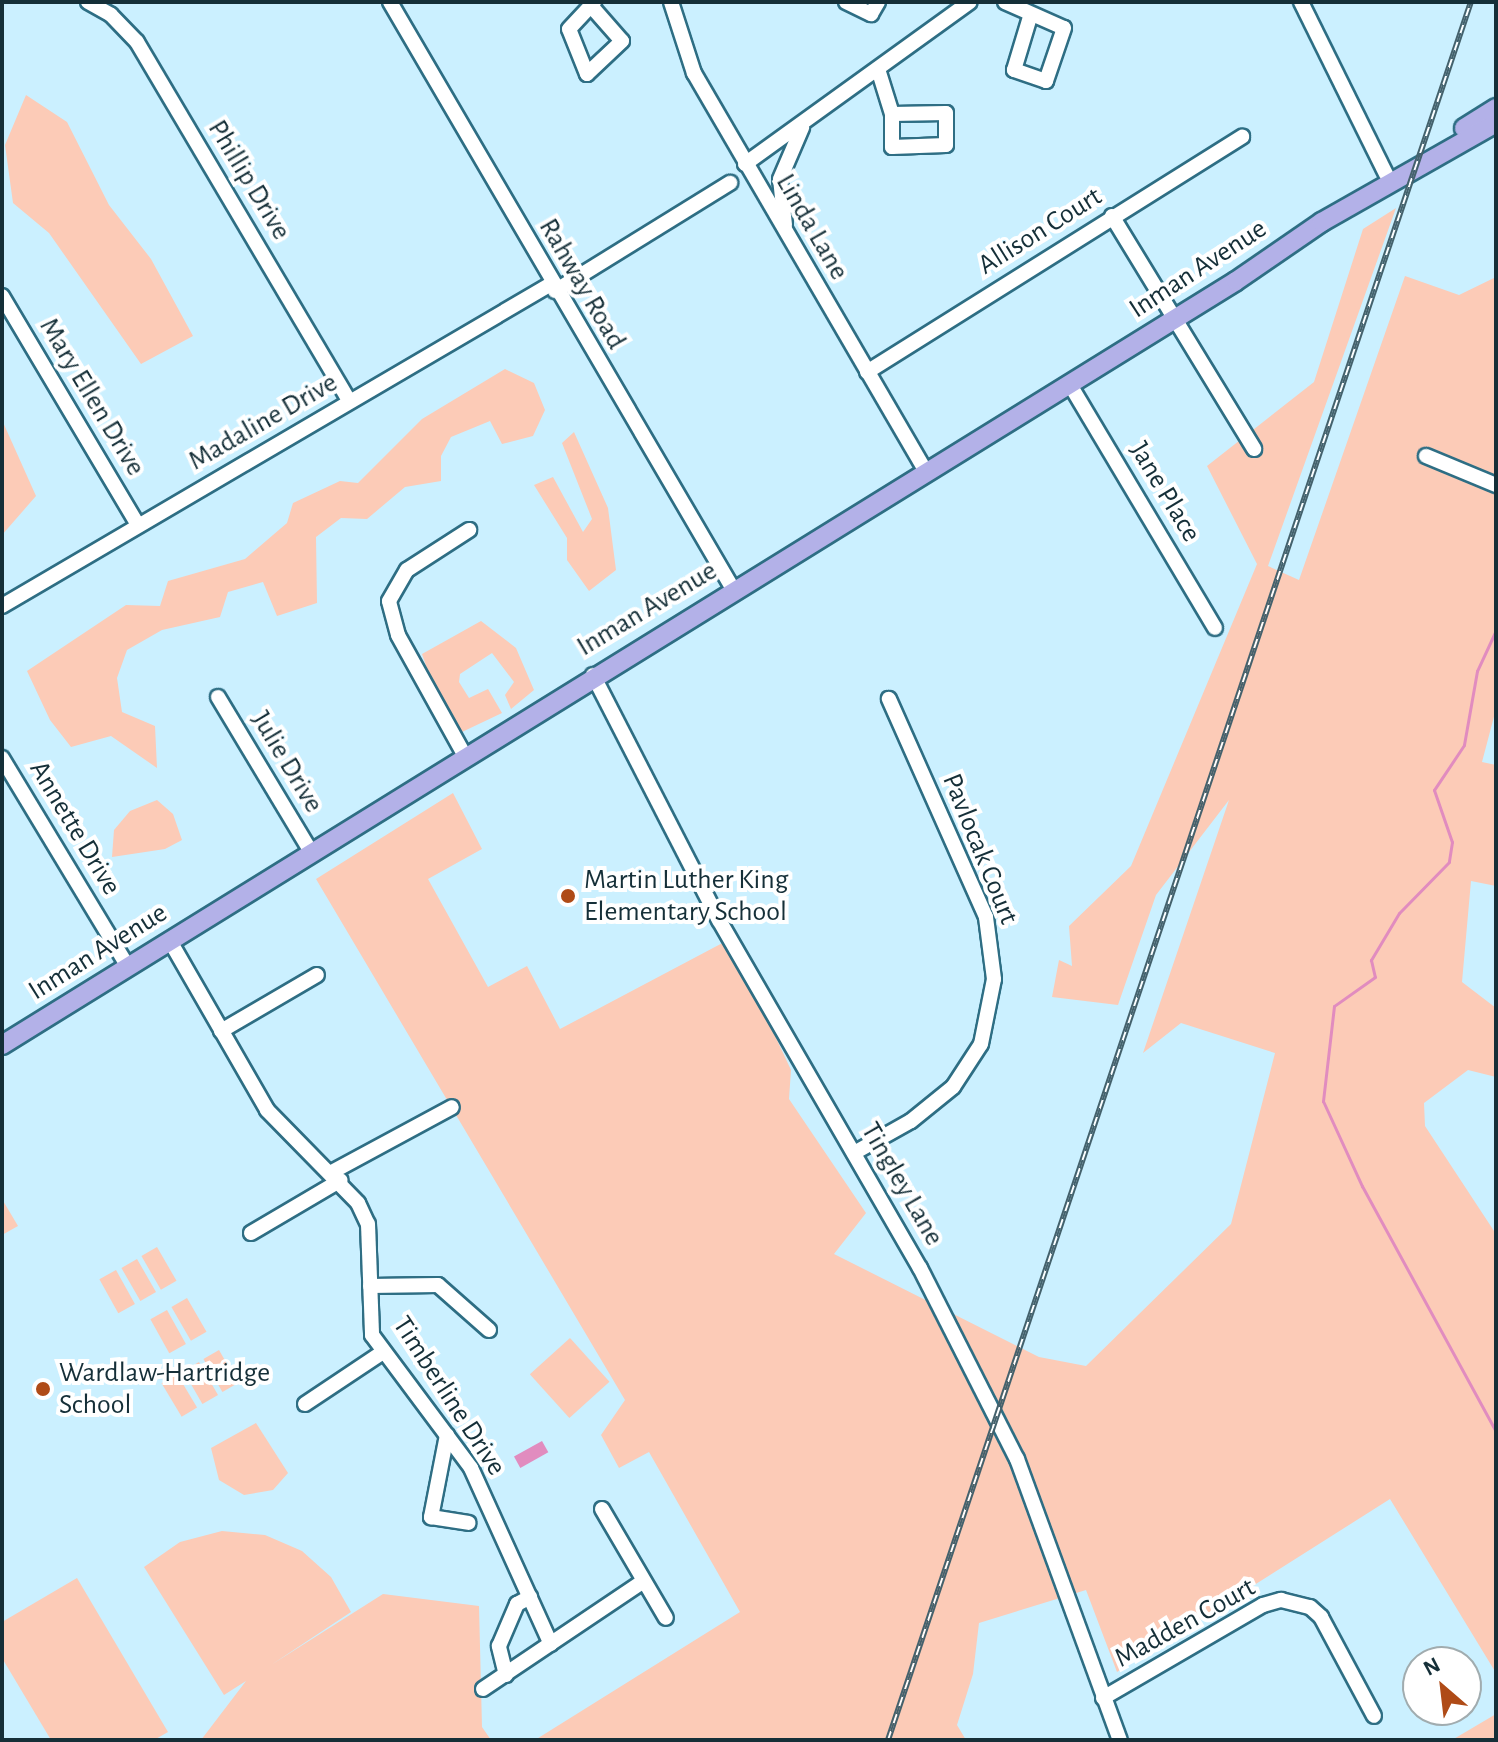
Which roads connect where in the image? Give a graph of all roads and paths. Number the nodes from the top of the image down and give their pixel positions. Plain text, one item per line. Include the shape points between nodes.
1 (88, 2) edge
2 (390, 2) edge
3 (671, 2) edge
4 (846, 2) edge
5 (878, 2) edge
6 (970, 2) edge
7 (1005, 2) edge
8 (1301, 2) edge
9 (107, 6) edge
10 (1030, 17) junction
11 (878, 69) junction
12 (831, 104) junction
13 (1496, 108) edge
14 (892, 114) dead end
15 (1496, 123) edge
16 (1242, 137) dead end
17 (745, 164) junction
18 (1386, 174) junction
19 (730, 183) dead end
20 (1112, 216) junction
21 (1322, 222) junction
22 (788, 238) junction
23 (553, 288) junction
24 (2, 296) edge
25 (1174, 319) junction
26 (867, 372) junction
27 (1069, 383) junction
28 (349, 401) junction
29 (1254, 449) dead end
30 (1426, 456) dead end
31 (926, 471) junction
32 (1496, 485) edge
33 (138, 525) junction
34 (469, 530) dead end
35 (733, 589) junction
36 (2, 606) edge
37 (1215, 628) dead end
38 (593, 675) junction
39 (218, 697) dead end
40 (889, 699) dead end
41 (465, 756) junction
42 (2, 758) edge
43 (311, 852) junction
44 (170, 941) junction
45 (128, 967) junction
46 (317, 975) dead end
47 (221, 1031) junction
48 (2, 1045) edge
49 (452, 1107) dead end
50 (854, 1153) junction
51 (336, 1176) junction
52 (251, 1233) dead end
53 (370, 1286) junction
54 (489, 1330) dead end
55 (383, 1352) junction
56 (305, 1404) dead end
57 (447, 1435) junction
58 (602, 1509) dead end
59 (469, 1523) dead end
60 (642, 1582) junction
61 (530, 1597) junction
62 (666, 1618) dead end
63 (551, 1644) junction
64 (506, 1675) junction
65 (483, 1689) dead end
66 (1103, 1698) junction
67 (1374, 1716) dead end
68 (1120, 1740) edge

1 - 9 street, Phillip Drive
2 - 23 street, Rahway Road
3 - 17 street, Linda Lane via 684,53
4 - 5 street via 871,14
6 - 11 street
7 - 10 street
8 - 18 street
9 - 28 street, Phillip Drive via 137,42
10 - 10 street via 1064,28 1046,81 1014,70
11 - 12 street
11 - 14 street
12 - 17 street
12 - 22 street via 799,132 784,160 780,197
13 - 18 main road, Inman Avenue
15 - 21 main road, Inman Avenue
16 - 20 street, Allison Court
17 - 22 street, Linda Lane
18 - 21 main road, Inman Avenue
19 - 23 street, Madaline Drive
20 - 25 street
20 - 26 street, Allison Court
21 - 25 main road, Inman Avenue
22 - 26 street, Linda Lane
23 - 28 street, Madaline Drive
23 - 35 street, Rahway Road
24 - 33 street, Mary Ellen Drive
25 - 27 main road, Inman Avenue
25 - 29 street
26 - 31 street, Linda Lane
27 - 31 main road, Inman Avenue
27 - 37 street, Jane Place
28 - 33 street, Madaline Drive
30 - 32 street
31 - 35 main road, Inman Avenue
33 - 36 street, Madaline Drive
34 - 41 street via 407,570 389,601 398,635
35 - 38 main road, Inman Avenue
38 - 41 main road, Inman Avenue
38 - 50 street, Tingley Lane via 719,920
39 - 43 street, Julie Drive
40 - 50 street, Pavlocak Court via 986,917 994,979 981,1044 953,1087 911,1121
41 - 43 main road, Inman Avenue
42 - 45 street, Annette Drive
43 - 44 main road, Inman Avenue
44 - 45 main road, Inman Avenue
44 - 47 street, Timberline Drive
45 - 48 main road, Inman Avenue
46 - 47 street
47 - 51 street, Timberline Drive via 267,1110
49 - 51 street
50 - 66 street, Tingley Lane via 1017,1459
51 - 52 street
51 - 53 street, Timberline Drive via 368,1224
53 - 54 street via 438,1285
53 - 55 street, Timberline Drive via 372,1335
55 - 56 street
55 - 57 street, Timberline Drive
57 - 59 street via 431,1517
57 - 61 street, Timberline Drive via 471,1468
58 - 60 street
60 - 62 street
60 - 63 street
61 - 63 street, Timberline Drive
61 - 64 street via 517,1604 499,1646
63 - 64 street
64 - 65 street
66 - 67 street, Madden Court via 1263,1605 1281,1600 1310,1607 1321,1617
66 - 68 street, Tingley Lane

